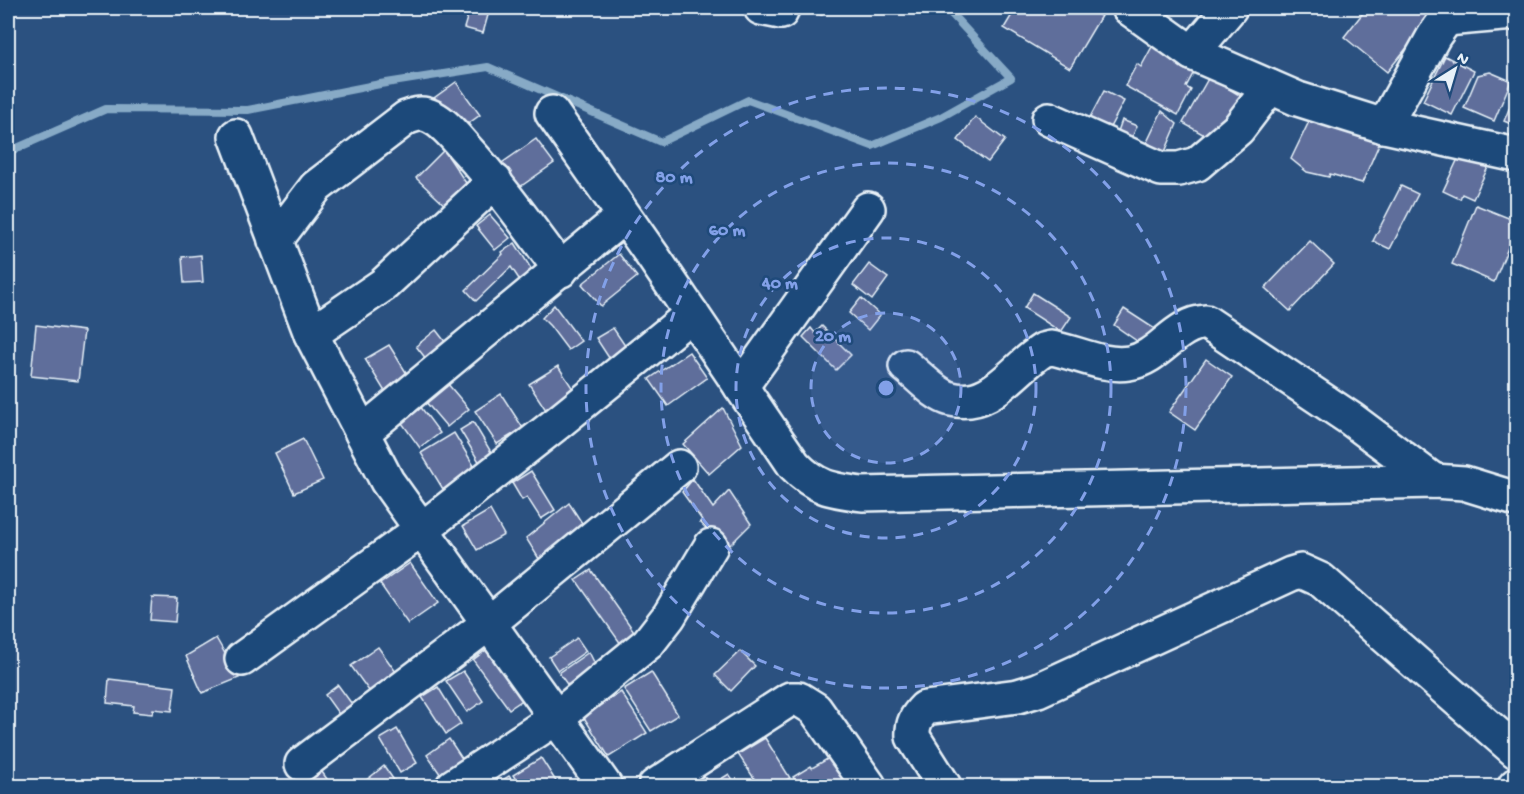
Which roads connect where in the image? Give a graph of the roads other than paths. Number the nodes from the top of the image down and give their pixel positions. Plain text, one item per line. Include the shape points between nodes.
1 (1129, 8) edge
2 (1230, 8) edge
3 (1516, 11) edge
4 (1450, 13) edge
5 (1192, 53) junction
6 (1270, 87) junction
7 (552, 113) dead end
8 (1049, 119) dead end
9 (1384, 126) junction
10 (236, 136) dead end
11 (1516, 155) edge
12 (495, 181) junction
13 (868, 209) dead end
14 (624, 216) junction
15 (275, 241) junction
16 (561, 270) junction
17 (692, 314) junction
18 (311, 334) junction
19 (906, 366) dead end
20 (741, 387) junction
21 (362, 433) junction
22 (679, 467) dead end
23 (1434, 481) junction
24 (1516, 499) edge
25 (422, 530) junction
26 (711, 546) dead end
27 (488, 624) junction
28 (242, 659) dead end
29 (556, 718) junction
30 (1516, 751) edge
31 (302, 764) dead end
32 (453, 786) edge
33 (605, 786) edge
34 (655, 786) edge
35 (869, 786) edge
36 (944, 786) edge

1 - 5 street
2 - 5 street
3 - 4 street
4 - 9 street
5 - 6 street
6 - 8 street via 1238,129 1197,164 1179,170 1161,169
6 - 9 street
7 - 14 street
9 - 11 street
10 - 15 street
12 - 15 street via 444,125 419,113 406,118 316,187
12 - 16 street
12 - 18 street via 382,285
13 - 20 street
14 - 16 street
14 - 17 street
15 - 18 street
16 - 21 street
17 - 20 street
17 - 25 street
18 - 21 street
19 - 23 street via 950,399 972,401 996,389 1043,350 1128,363 1154,353 1185,328 1206,322 1351,419
20 - 23 street via 804,476 829,489 862,494
21 - 25 street via 387,481
22 - 27 street
23 - 24 street via 1464,483
25 - 27 street
25 - 28 street
26 - 29 street via 648,643
27 - 29 street
27 - 31 street
29 - 32 street
29 - 33 street
30 - 36 street via 1321,580 1300,571 1038,690 925,708 916,717 913,737
34 - 35 street via 790,699 799,699 815,709

